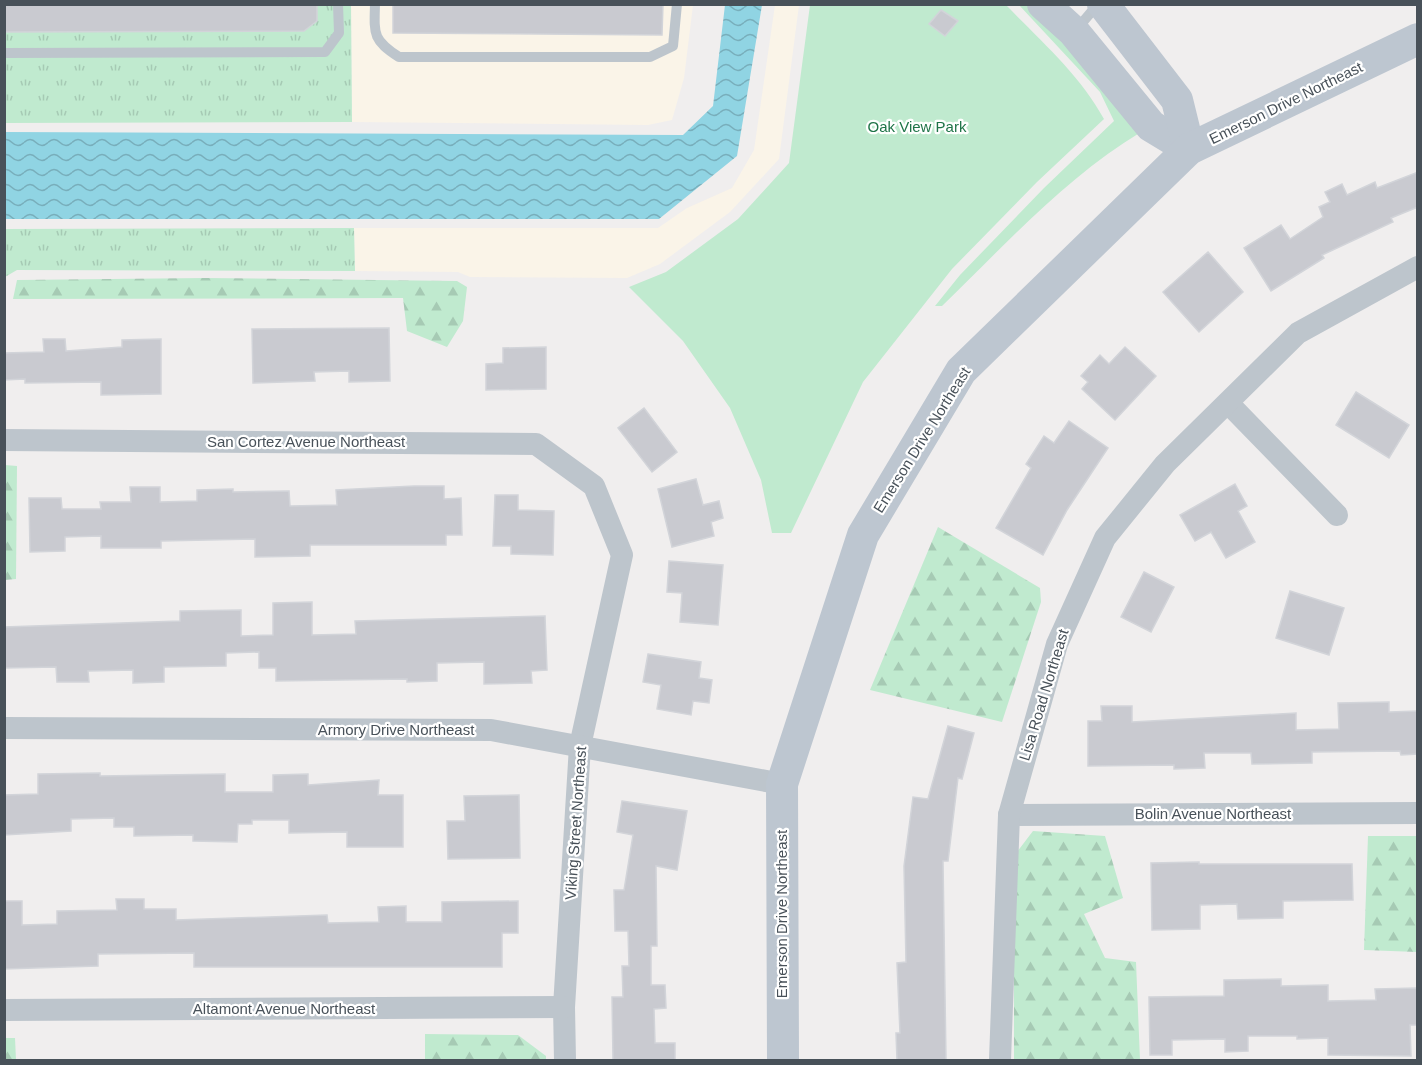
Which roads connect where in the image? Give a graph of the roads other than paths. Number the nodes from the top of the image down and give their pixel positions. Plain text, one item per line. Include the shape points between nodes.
1 (338, 4) edge
2 (375, 4) edge
3 (677, 4) edge
4 (1044, 4) edge
5 (1098, 4) edge
6 (1103, 4) edge
7 (1074, 32) junction
8 (1418, 39) edge
9 (4, 53) edge
10 (1189, 149) junction
11 (1418, 267) edge
12 (1228, 403) junction
13 (4, 440) edge
14 (594, 486) joint
15 (1337, 515) dead end
16 (4, 728) edge
17 (580, 746) junction
18 (782, 784) junction
19 (1418, 813) edge
20 (1009, 815) junction
21 (564, 1007) junction
22 (4, 1010) edge
23 (565, 1060) edge
24 (783, 1060) edge
25 (1000, 1060) edge

1 - 9 lane via 339,33 325,52
2 - 3 lane via 374,32 379,44 399,57 650,57 673,46
4 - 7 street
5 - 7 lane
6 - 10 street via 1177,100
7 - 10 street via 1151,126
8 - 10 street, Emerson Drive Northeast
10 - 18 street, Emerson Drive Northeast via 961,371 863,535
11 - 12 street, Lisa Road Northeast via 1298,333
12 - 15 street
12 - 20 street, Lisa Road Northeast via 1165,464 1106,538 1057,644
13 - 14 street, San Cortez Avenue Northeast via 536,444
14 - 17 street, Viking Street Northeast via 622,555
16 - 17 street, Armory Drive Northeast via 491,730
17 - 18 street, Armory Drive Northeast
17 - 21 street, Viking Street Northeast
18 - 24 street, Emerson Drive Northeast
19 - 20 street, Bolin Avenue Northeast
20 - 25 street, Lisa Road Northeast
21 - 22 street, Altamont Avenue Northeast
21 - 23 street, Viking Street Northeast

